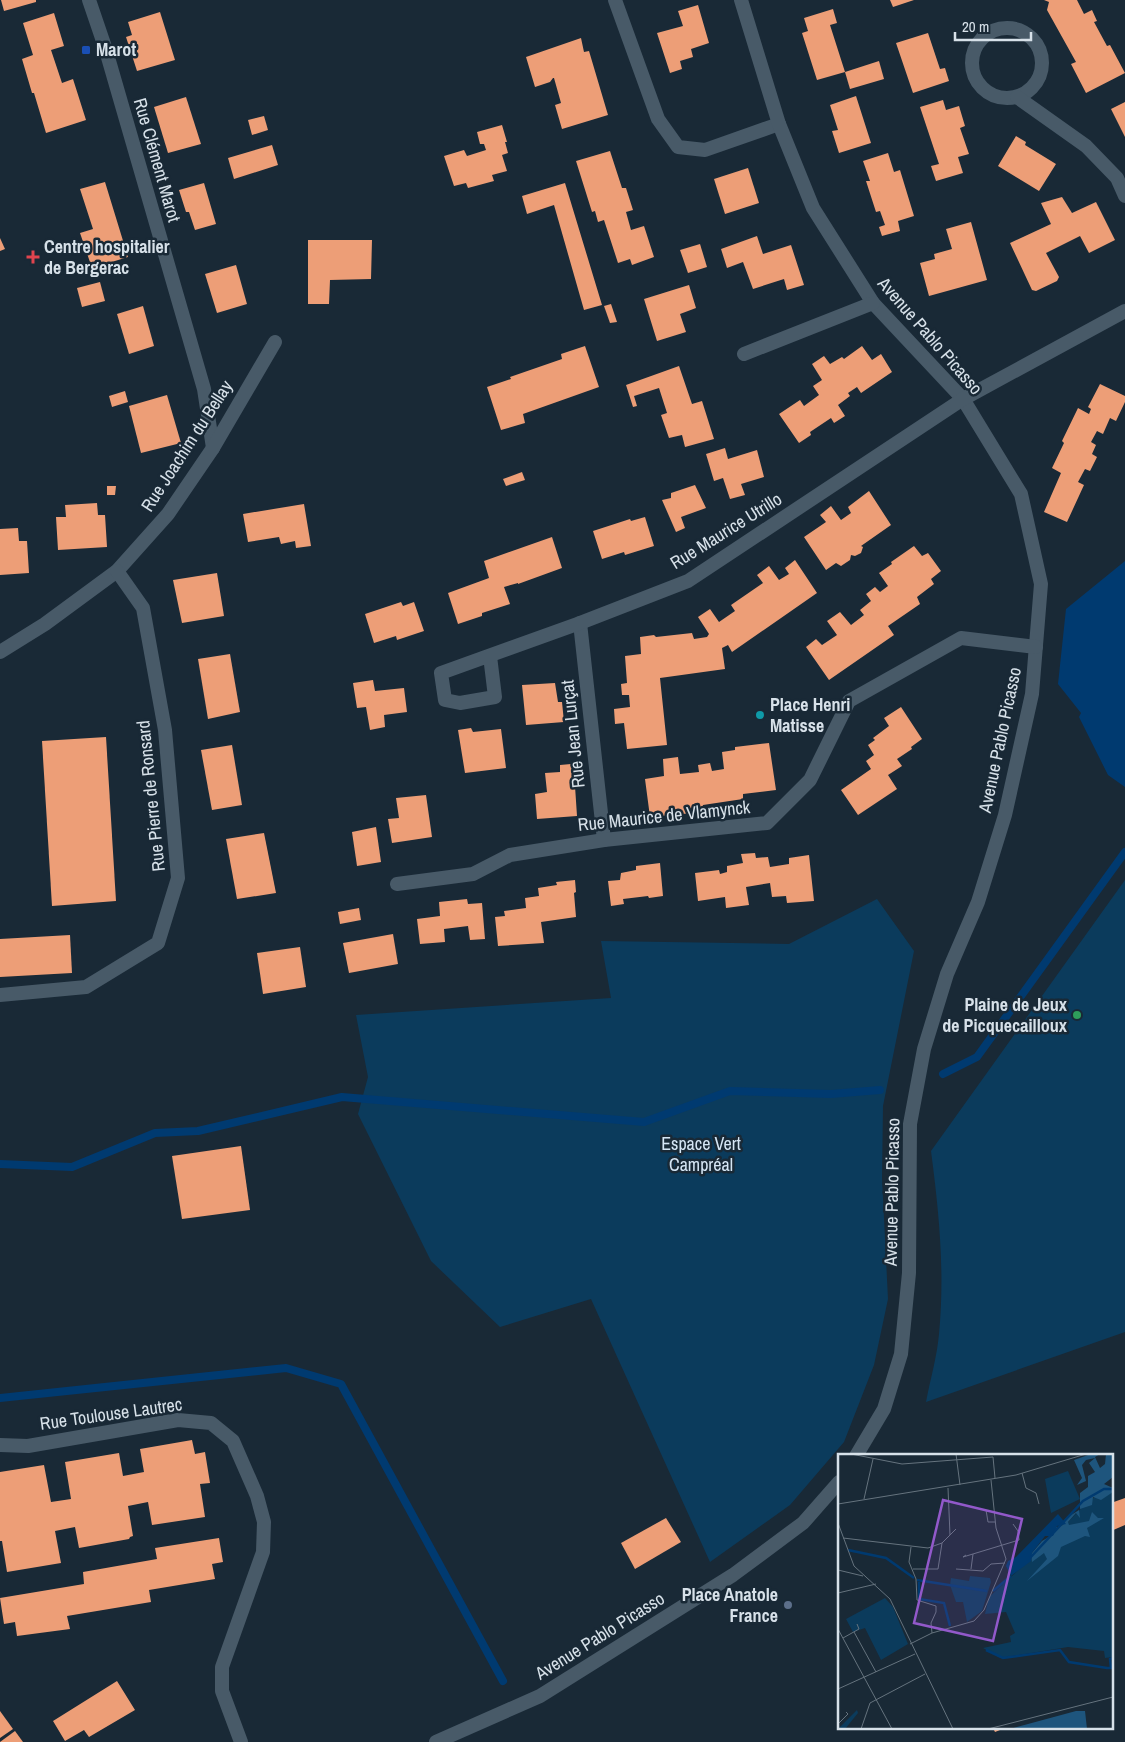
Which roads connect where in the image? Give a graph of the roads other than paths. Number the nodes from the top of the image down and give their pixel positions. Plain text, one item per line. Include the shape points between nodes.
1 (89, 0) edge
2 (615, 0) edge
3 (741, 0) edge
4 (1017, 97) junction
5 (779, 124) junction
6 (1125, 196) edge
7 (872, 303) junction
8 (1125, 311) edge
9 (275, 342) dead end
10 (744, 354) dead end
11 (963, 399) junction
12 (213, 448) junction
13 (117, 571) junction
14 (580, 623) junction
15 (1036, 647) junction
16 (0, 652) edge
17 (490, 656) dead end
18 (604, 840) junction
19 (397, 884) dead end
20 (0, 994) edge
21 (0, 1444) edge
22 (857, 1454) edge
23 (838, 1483) edge
24 (241, 1742) edge
25 (436, 1742) edge

1 - 12 street, Rue Clément Marot via 204,389
2 - 5 street via 658,119 678,147 704,150
3 - 5 street, Avenue Pablo Picasso
4 - 4 street via 1028,92 1038,79 1043,62 1041,51 1031,37 1016,28 993,31 976,47 972,70 984,90 994,96
4 - 6 street via 1086,146 1117,178
5 - 7 street, Avenue Pablo Picasso via 813,208
7 - 10 street
7 - 11 street, Avenue Pablo Picasso
8 - 11 street, Rue Maurice Utrillo
9 - 12 street, Rue Joachim du Bellay
11 - 14 street, Rue Maurice Utrillo via 688,581
11 - 15 street, Avenue Pablo Picasso via 1021,494 1042,584
12 - 13 street, Rue Joachim du Bellay via 168,514
13 - 16 street, Rue Joachim du Bellay via 45,624
13 - 20 street, Rue Pierre de Ronsard via 143,608 165,730 178,878 158,943 86,987
14 - 17 street, Rue Maurice Utrillo
14 - 18 street, Rue Jean Lurçat
15 - 18 street, Rue Maurice de Vlamynck via 961,638 849,701 810,780 767,823
15 - 22 street, Avenue Pablo Picasso via 1032,694 1005,815 978,902 947,974 924,1049 910,1124 909,1273 902,1354 884,1409
18 - 19 street, Rue Maurice de Vlamynck via 510,855 473,874
21 - 24 street, Rue Toulouse Lautrec via 28,1446 178,1420 211,1423 233,1441 257,1496 264,1522 263,1552 222,1667 222,1691
23 - 25 street, Avenue Pablo Picasso via 803,1523 733,1575 540,1696

